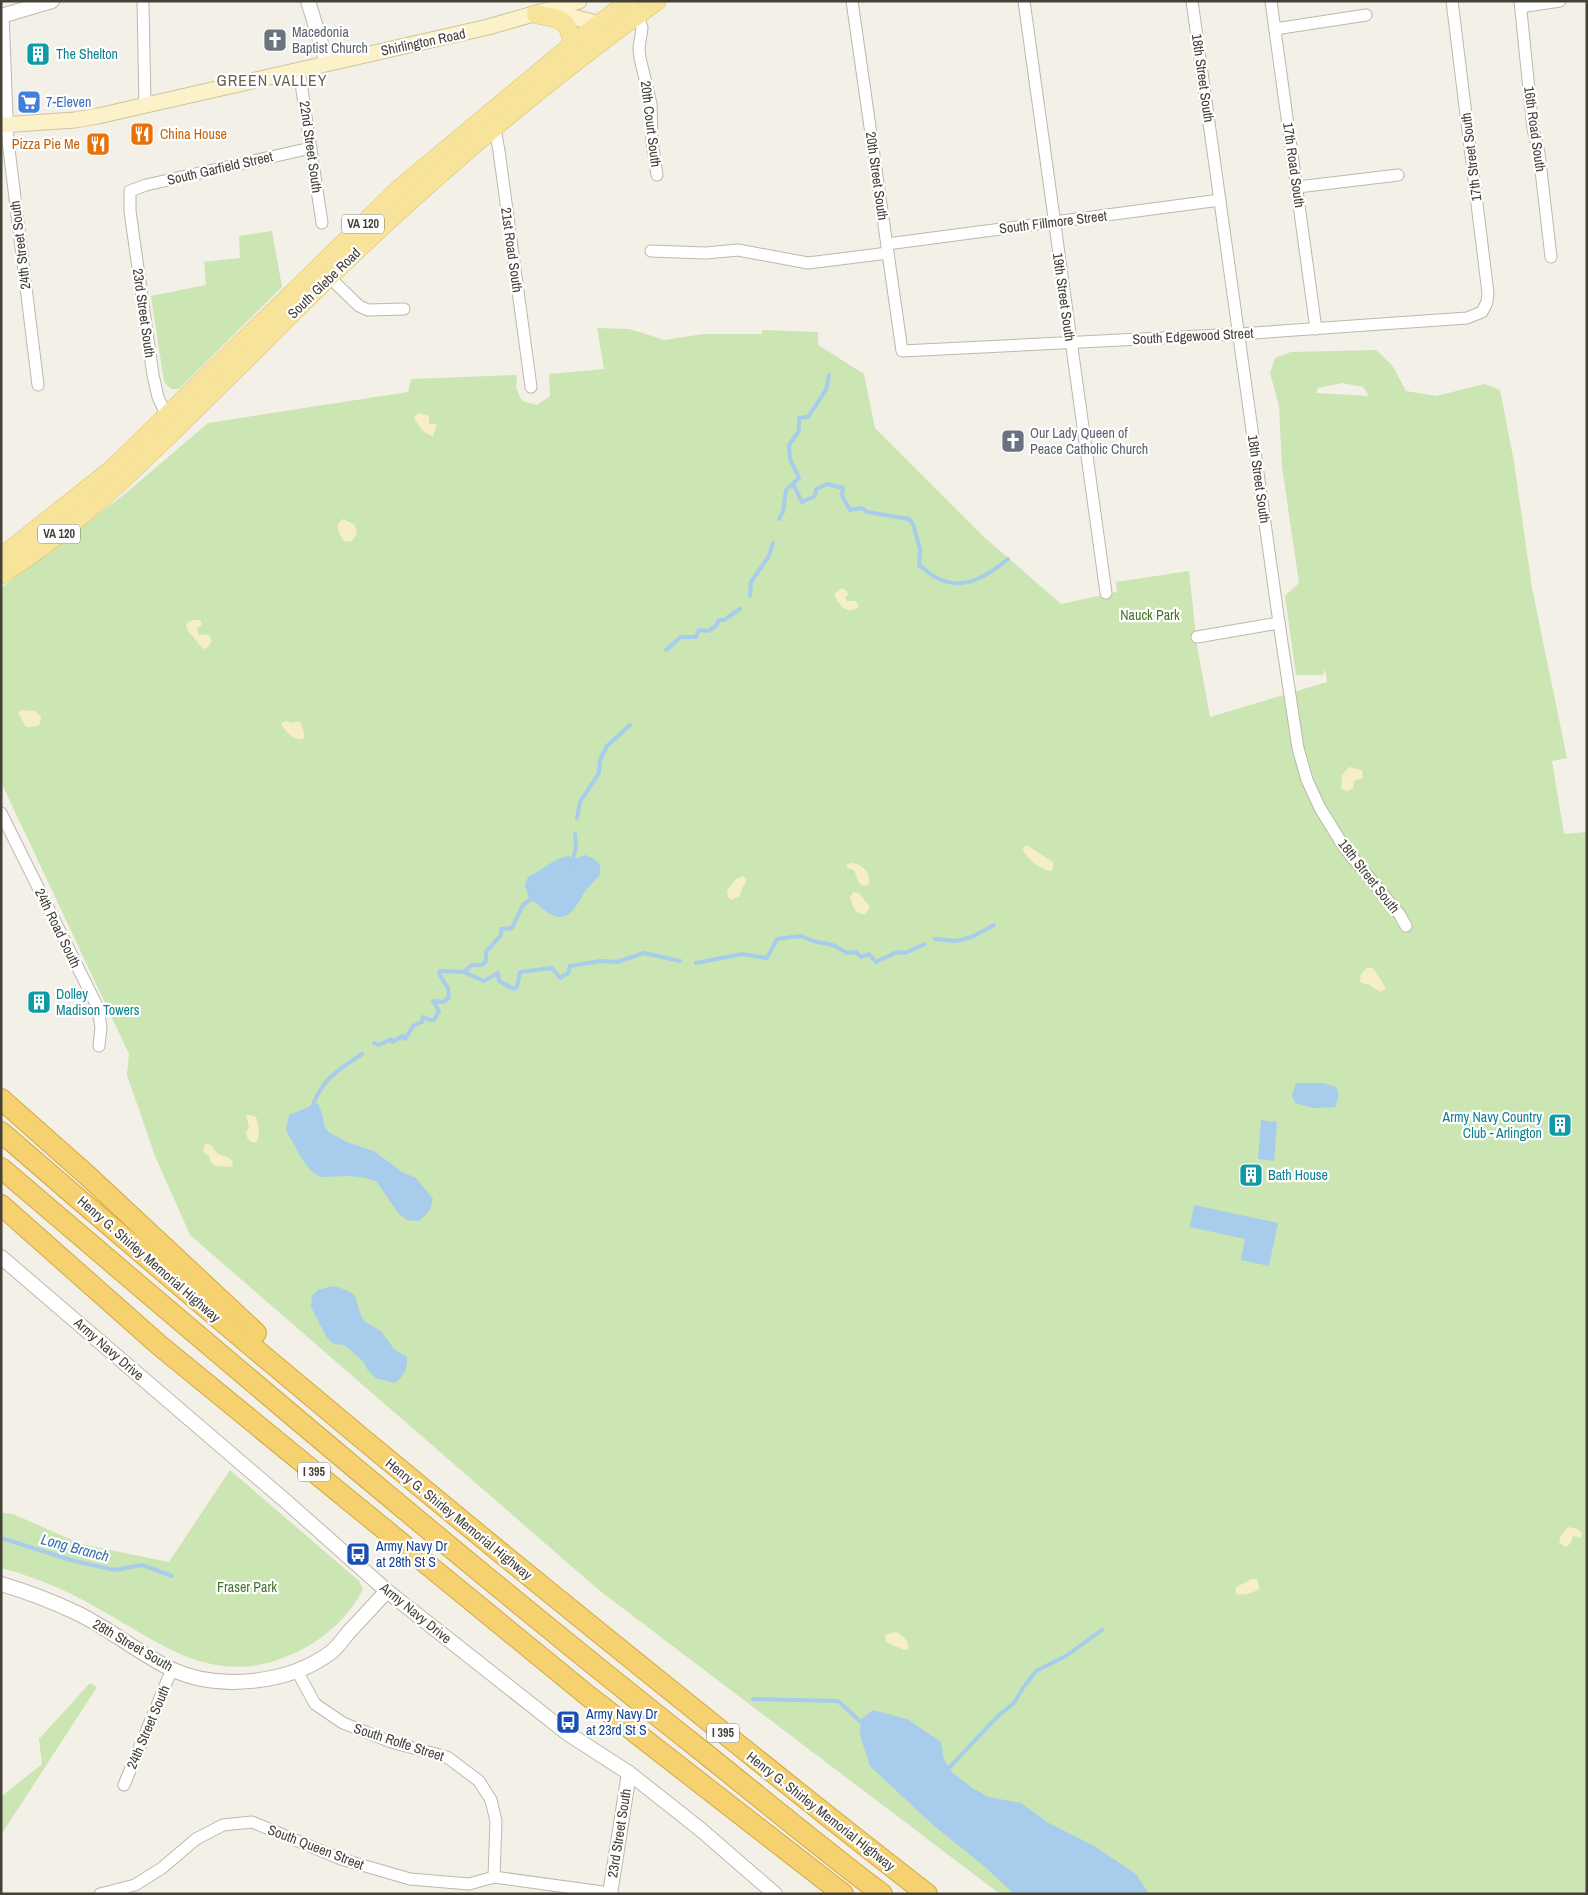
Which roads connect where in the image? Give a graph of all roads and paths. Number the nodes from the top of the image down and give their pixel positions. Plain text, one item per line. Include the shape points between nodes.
1 (52, 1) edge
2 (142, 1) edge
3 (308, 1) edge
4 (579, 1) edge
5 (657, 1) edge
6 (852, 1) edge
7 (1024, 1) edge
8 (1192, 1) edge
9 (1271, 1) edge
10 (1452, 1) edge
11 (1560, 1) edge
12 (1521, 4) edge
13 (632, 6) edge
14 (536, 14) junction
15 (2, 15) edge
16 (1366, 15) dead end
17 (600, 23) junction
18 (618, 29) junction
19 (1275, 29) junction
20 (573, 44) junction
21 (327, 63) junction
22 (299, 70) junction
23 (144, 106) junction
24 (491, 122) junction
25 (4, 125) edge
26 (312, 148) junction
27 (657, 175) dead end
28 (1398, 175) dead end
29 (1298, 187) junction
30 (130, 192) joint
31 (1220, 200) junction
32 (1054, 221) junction
33 (322, 223) dead end
34 (887, 248) junction
35 (651, 251) dead end
36 (1551, 257) dead end
37 (323, 272) junction
38 (404, 309) dead end
39 (1482, 312) joint
40 (1316, 329) junction
41 (1239, 334) junction
42 (1071, 343) junction
43 (902, 352) joint
44 (38, 385) dead end
45 (531, 387) dead end
46 (170, 423) junction
47 (1, 557) edge
48 (1, 575) edge
49 (1106, 594) dead end
50 (1279, 623) junction
51 (1197, 637) dead end
52 (1, 813) edge
53 (1406, 926) dead end
54 (99, 1046) dead end
55 (1, 1099) edge
56 (1, 1132) edge
57 (1, 1168) edge
58 (1, 1205) edge
59 (1, 1257) edge
60 (520, 1569) junction
61 (1, 1584) edge
62 (387, 1591) junction
63 (172, 1669) junction
64 (297, 1671) junction
65 (629, 1773) junction
66 (124, 1784) dead end
67 (494, 1877) junction
68 (610, 1893) edge
69 (100, 1894) edge
70 (775, 1894) edge
71 (843, 1894) edge
72 (882, 1894) edge
73 (927, 1894) edge

1 - 15 street
2 - 23 street
3 - 21 street
4 - 14 main road, Shirlington Road
5 - 13 main road, South Glebe Road / VA 120
6 - 34 street, 20th Street South
7 - 32 street, 19th Street South
8 - 31 street, 18th Street South
9 - 19 street, 17th Road South
10 - 39 street, 17th Street South via 1488,293
11 - 12 street
12 - 36 street, 16th Road South via 1533,130 1539,153
13 - 17 main road, South Glebe Road / VA 120
13 - 18 main road, South Glebe Road / VA 120
13 - 27 street, 20th Court South via 642,28 640,58 650,104
14 - 17 main road via 561,14
14 - 20 main road via 567,24
14 - 21 main road, Shirlington Road
15 - 25 street, 24th Street South
16 - 19 street
17 - 18 main road
17 - 20 main road, South Glebe Road / VA 120
18 - 24 main road, South Glebe Road / VA 120
19 - 29 street, 17th Road South
20 - 24 main road, South Glebe Road / VA 120
21 - 22 main road, Shirlington Road
22 - 23 main road, Shirlington Road
22 - 26 street, 22nd Street South
23 - 25 main road, Shirlington Road via 74,120
24 - 37 main road, South Glebe Road / VA 120 via 412,200
24 - 45 street, 21st Road South
25 - 44 street, 24th Street South
26 - 30 street, South Garfield Street via 146,185
26 - 33 street, 22nd Street South
28 - 29 street
29 - 40 street, 17th Road South
30 - 46 street, 23rd Street South via 153,375 158,397
31 - 32 street, South Fillmore Street
31 - 41 street, 18th Street South
32 - 34 street, South Fillmore Street
32 - 42 street, 19th Street South
34 - 35 street, South Fillmore Street via 808,263 738,250 706,253
34 - 43 street, 20th Street South
37 - 38 street via 368,310
37 - 46 main road, South Glebe Road / VA 120
39 - 40 street, South Edgewood Street via 1467,318
40 - 41 street, South Edgewood Street
41 - 42 street, South Edgewood Street
41 - 50 street, 18th Street South
42 - 43 street, South Edgewood Street
42 - 49 street, 19th Street South
46 - 47 main road, South Glebe Road / VA 120
46 - 48 main road, South Glebe Road / VA 120 via 123,480 75,521
50 - 51 street
50 - 53 street, 18th Street South via 1298,748 1307,780 1344,846
52 - 54 street, 24th Road South via 98,1008 102,1028
55 - 60 highway via 256,1334 463,1506
56 - 60 highway, Henry G. Shirley Memorial Highway / I 395
57 - 72 highway via 418,1521
58 - 71 highway, I 395 via 159,1345 587,1695
59 - 62 street, Army Navy Drive
60 - 73 highway, Henry G. Shirley Memorial Highway / I 395
61 - 63 street, 28th Street South via 80,1614
62 - 64 street, 28th Street South via 330,1652
62 - 65 street, Army Navy Drive via 567,1733
63 - 64 street, 28th Street South via 195,1678 228,1682 269,1679
63 - 66 street, 24th Street South
64 - 67 street, South Rolfe Street via 315,1704 343,1723 392,1742 447,1756 480,1781 491,1800 496,1821
65 - 68 street, 23rd Street South
65 - 70 street, Army Navy Drive
67 - 68 street, South Queen Street
67 - 69 street, South Queen Street via 469,1884 410,1879 341,1860 252,1822 223,1825 196,1839 162,1868 135,1885

